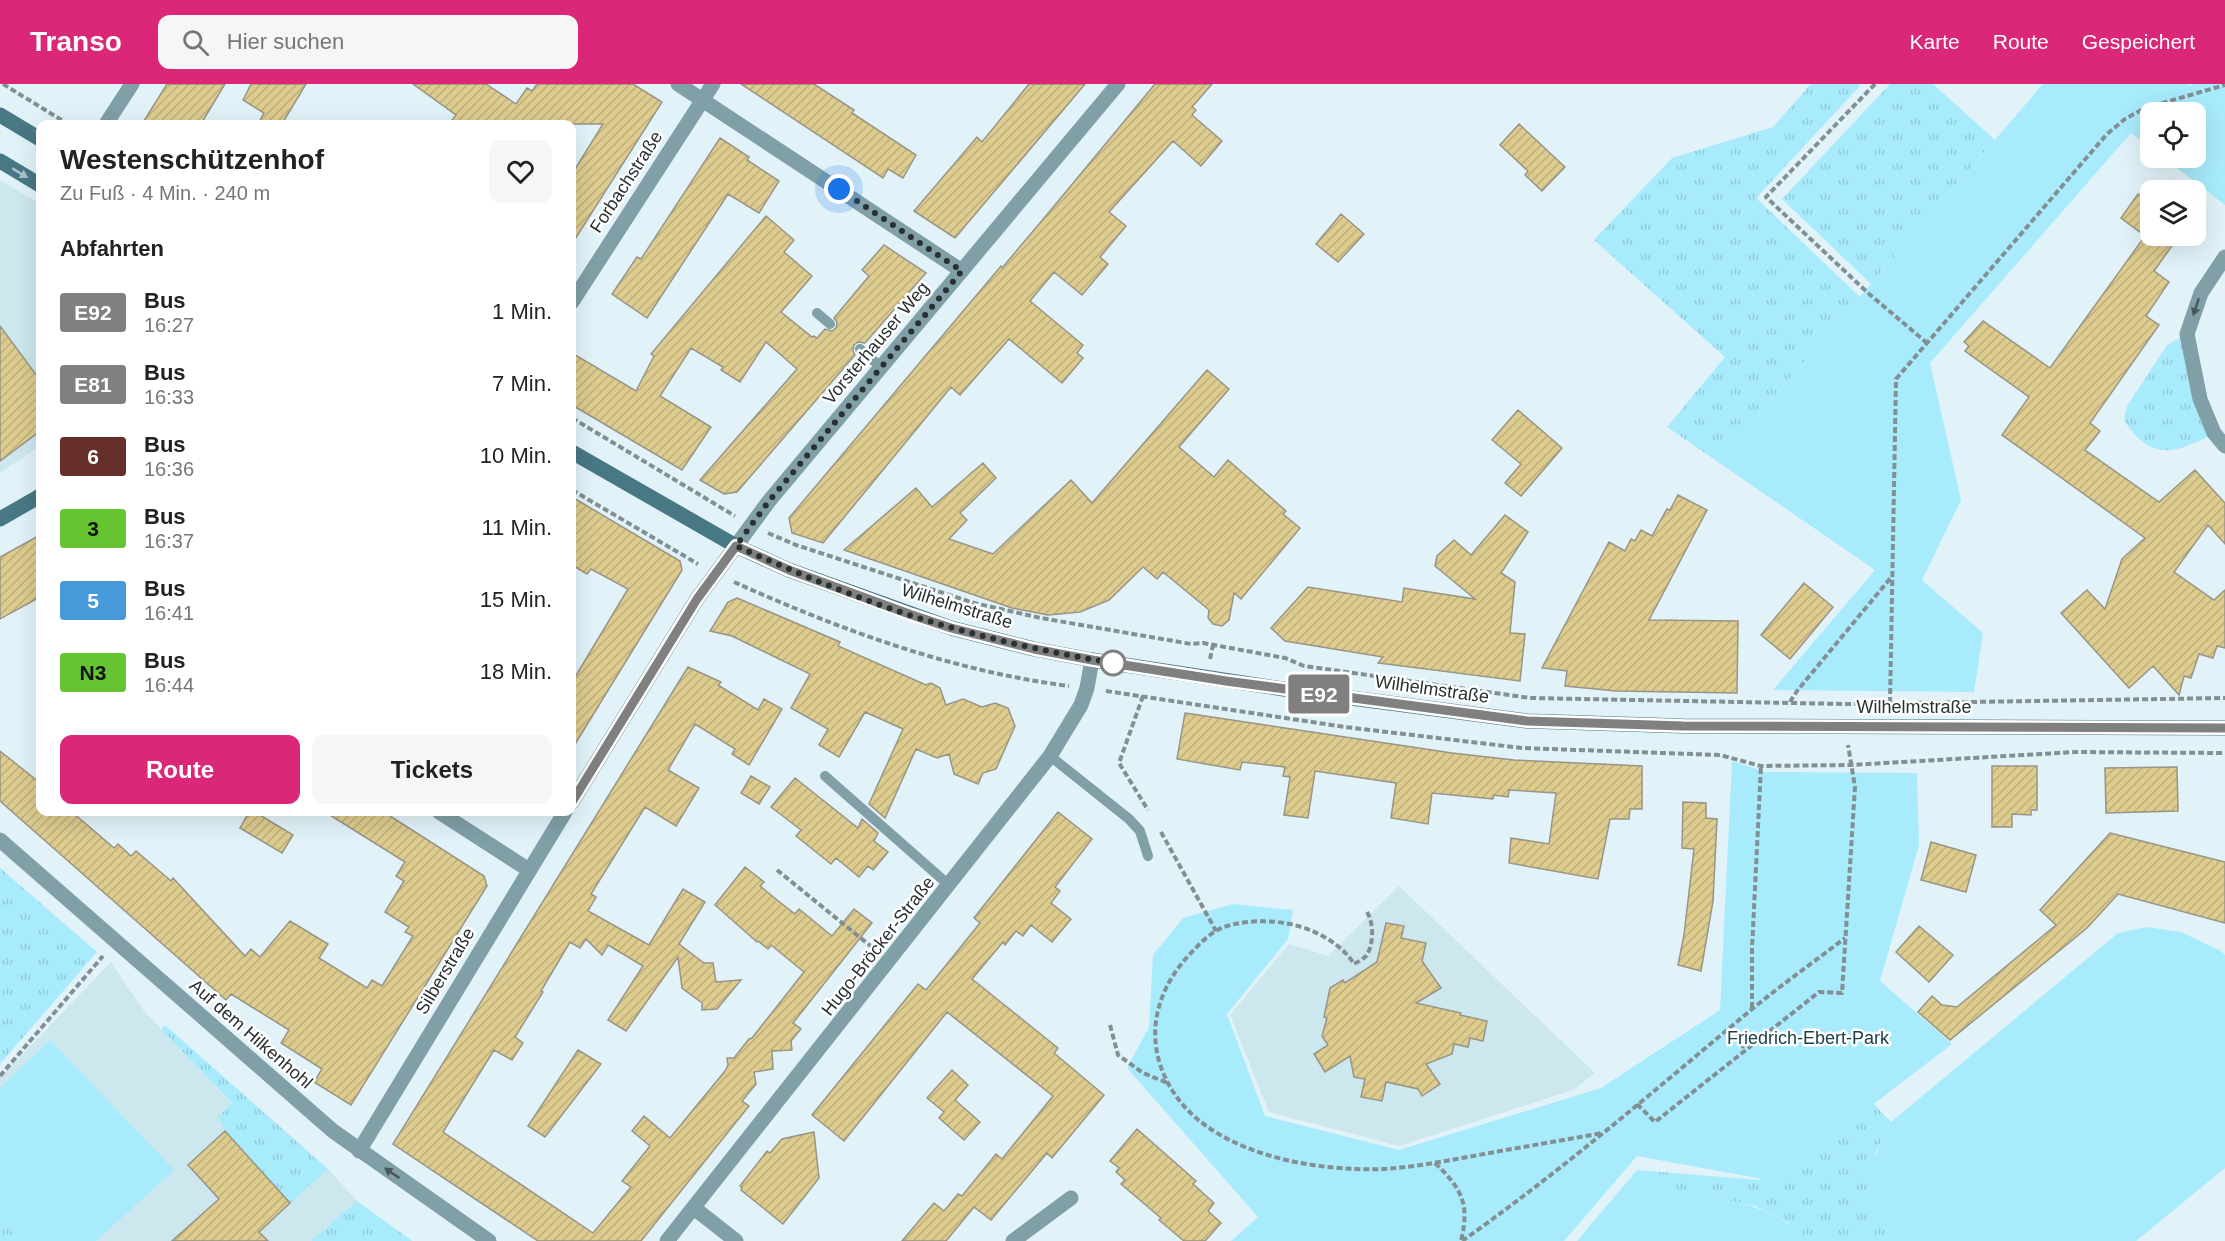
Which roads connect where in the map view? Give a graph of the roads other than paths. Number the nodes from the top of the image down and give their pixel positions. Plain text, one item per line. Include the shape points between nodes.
1 (132, 84) edge
2 (678, 84) edge
3 (713, 84) edge
4 (1118, 84) edge
5 (703, 99) junction
6 (0, 115) edge
7 (109, 120) edge
8 (36, 137) edge
9 (0, 161) edge
10 (36, 183) edge
11 (2225, 257) edge
12 (962, 271) junction
13 (576, 296) edge
14 (817, 313) dead end
15 (830, 324) dead end
16 (860, 349) dead end
17 (881, 367) junction
18 (2225, 446) edge
19 (576, 454) edge
20 (36, 498) edge
21 (0, 519) edge
22 (736, 546) junction
23 (1092, 660) junction
24 (2225, 728) edge
25 (1050, 756) junction
26 (825, 776) dead end
27 (576, 796) edge
28 (446, 816) edge
29 (563, 816) edge
30 (0, 840) edge
31 (1148, 856) dead end
32 (530, 870) junction
33 (950, 886) junction
34 (359, 1151) junction
35 (1071, 1198) dead end
36 (694, 1208) junction
37 (489, 1241) edge
38 (668, 1241) edge
39 (736, 1241) edge
40 (1013, 1241) edge

1 - 7 street
2 - 5 street
3 - 5 street, Forbachstraße
4 - 12 street, Vorsterhauser Weg
5 - 12 street
5 - 13 street, Forbachstraße
6 - 8 main road
9 -> 10 main road
11 -> 18 street via 2201,293 2187,334 2200,399 2214,433
12 - 17 street, Vorsterhauser Weg
14 - 15 lane
16 - 17 lane
17 - 22 street, Vorsterhauser Weg
19 - 22 main road, Wilhelmstraße
20 - 21 main road
22 - 23 main road, Wilhelmstraße via 789,570 951,628
22 - 27 street via 697,599
23 - 24 main road, Wilhelmstraße via 1527,721 1683,726
23 - 25 street, Hugo-Bröcker-Straße via 1081,705
25 - 31 lane via 1129,819 1140,831
25 - 33 street, Hugo-Bröcker-Straße
26 - 33 lane
28 - 32 street
29 - 32 street, Silberstraße
30 - 34 street, Auf dem Hilkenhohl
32 - 34 street, Silberstraße
33 - 36 street, Hugo-Bröcker-Straße
37 -> 34 street, Auf dem Hilkenhohl
35 - 40 street
36 - 38 street, Hugo-Bröcker-Straße
36 - 39 street

